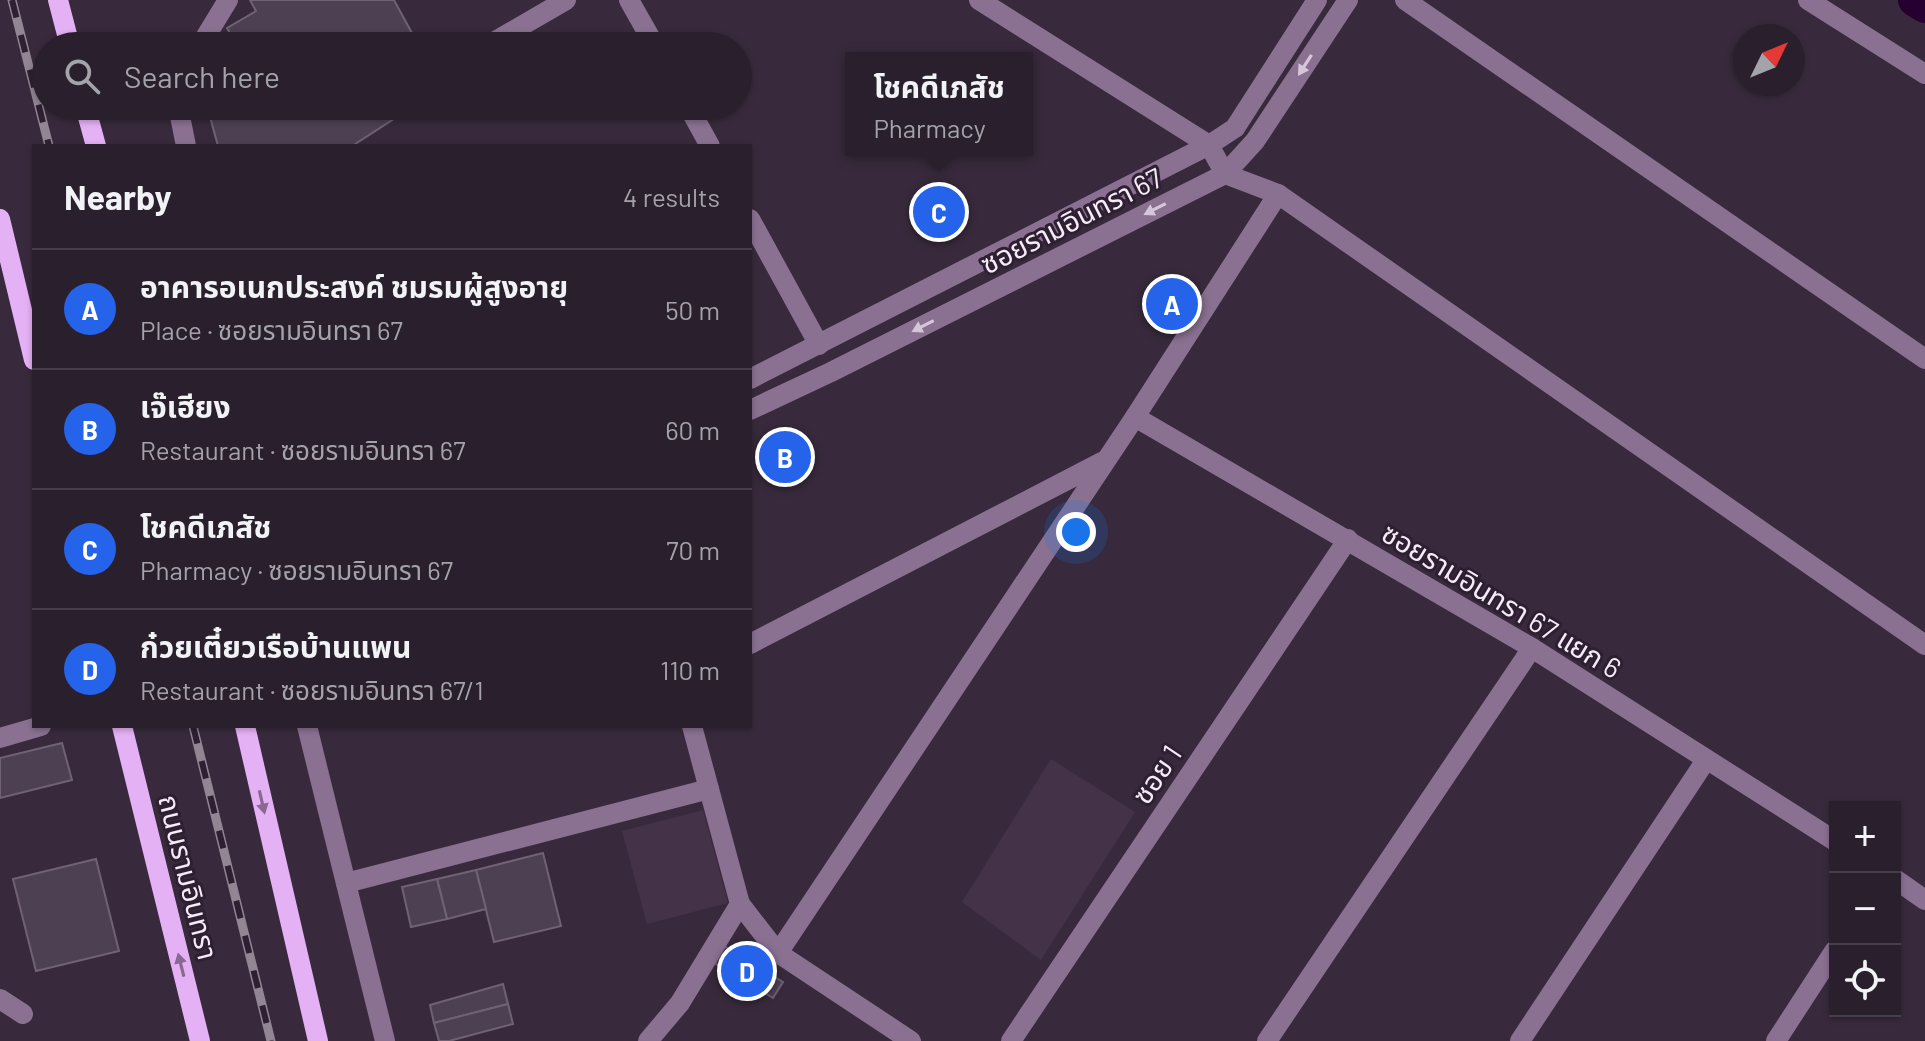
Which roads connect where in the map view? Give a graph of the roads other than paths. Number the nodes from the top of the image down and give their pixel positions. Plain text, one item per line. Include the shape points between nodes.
1 (58, 0) edge
2 (228, 0) edge
3 (566, 0) edge
4 (629, 0) edge
5 (979, 0) edge
6 (1317, 0) edge
7 (1348, 0) edge
8 (1405, 0) edge
9 (1808, 0) edge
10 (66, 32) edge
11 (209, 32) edge
12 (511, 32) edge
13 (647, 32) edge
14 (1925, 74) edge
15 (89, 120) edge
16 (181, 120) edge
17 (696, 120) edge
18 (95, 144) edge
19 (186, 144) edge
20 (709, 144) edge
21 (1209, 145) junction
22 (1225, 174) junction
23 (1278, 194) junction
24 (0, 219) edge
25 (752, 223) edge
26 (819, 345) junction
27 (32, 352) edge
28 (1925, 359) edge
29 (752, 378) edge
30 (752, 409) edge
31 (1135, 417) junction
32 (1105, 460) junction
33 (1348, 539) junction
34 (752, 643) edge
35 (1925, 645) edge
36 (1532, 648) junction
37 (34, 728) edge
38 (122, 728) edge
39 (245, 728) edge
40 (307, 728) edge
41 (693, 728) edge
42 (0, 738) edge
43 (1706, 760) junction
44 (709, 789) junction
45 (1829, 837) edge
46 (346, 883) junction
47 (1901, 883) edge
48 (1925, 900) edge
49 (740, 904) junction
50 (778, 953) junction
51 (1829, 959) edge
52 (0, 999) edge
53 (23, 1014) dead end
54 (200, 1041) edge
55 (318, 1041) edge
56 (385, 1041) edge
57 (648, 1041) edge
58 (911, 1041) edge
59 (1011, 1041) edge
60 (1267, 1041) edge
61 (1520, 1041) edge
62 (1776, 1041) edge

1 - 10 main road
2 - 11 street
3 - 12 street
4 - 13 street
5 - 21 street
6 - 21 street, ซอยรามอินทรา 67 via 1235,128
7 -> 22 street, ซอยรามอินทรา 67 via 1255,141
8 - 28 street
9 - 14 street
15 - 18 main road
16 - 19 street
17 - 20 street
21 - 22 street
21 - 26 street, ซอยรามอินทรา 67
22 - 23 street
22 -> 30 street, ซอยรามอินทรา 67
23 - 31 street
23 - 35 street
24 - 27 main road
25 - 26 street
26 - 29 street, ซอยรามอินทรา 67
31 - 32 street
31 - 33 street, ซอยรามอินทรา 67 แยก 6
32 - 34 street
32 - 50 street
33 - 36 street, ซอยรามอินทรา 67 แยก 6
33 - 59 street, ซอย 1
36 - 43 street, ซอยรามอินทรา 67 แยก 6
36 - 60 street
37 - 42 street
54 -> 38 main road, ถนนรามอินทรา
39 -> 55 main road
40 - 46 street
41 - 44 street
43 - 45 street, ซอยรามอินทรา 67 แยก 6
43 - 61 street
44 - 46 street
44 - 49 street
46 - 56 street
47 - 48 street
49 - 50 street
49 - 57 street via 680,1003
50 - 58 street
51 - 62 street
52 - 53 street

